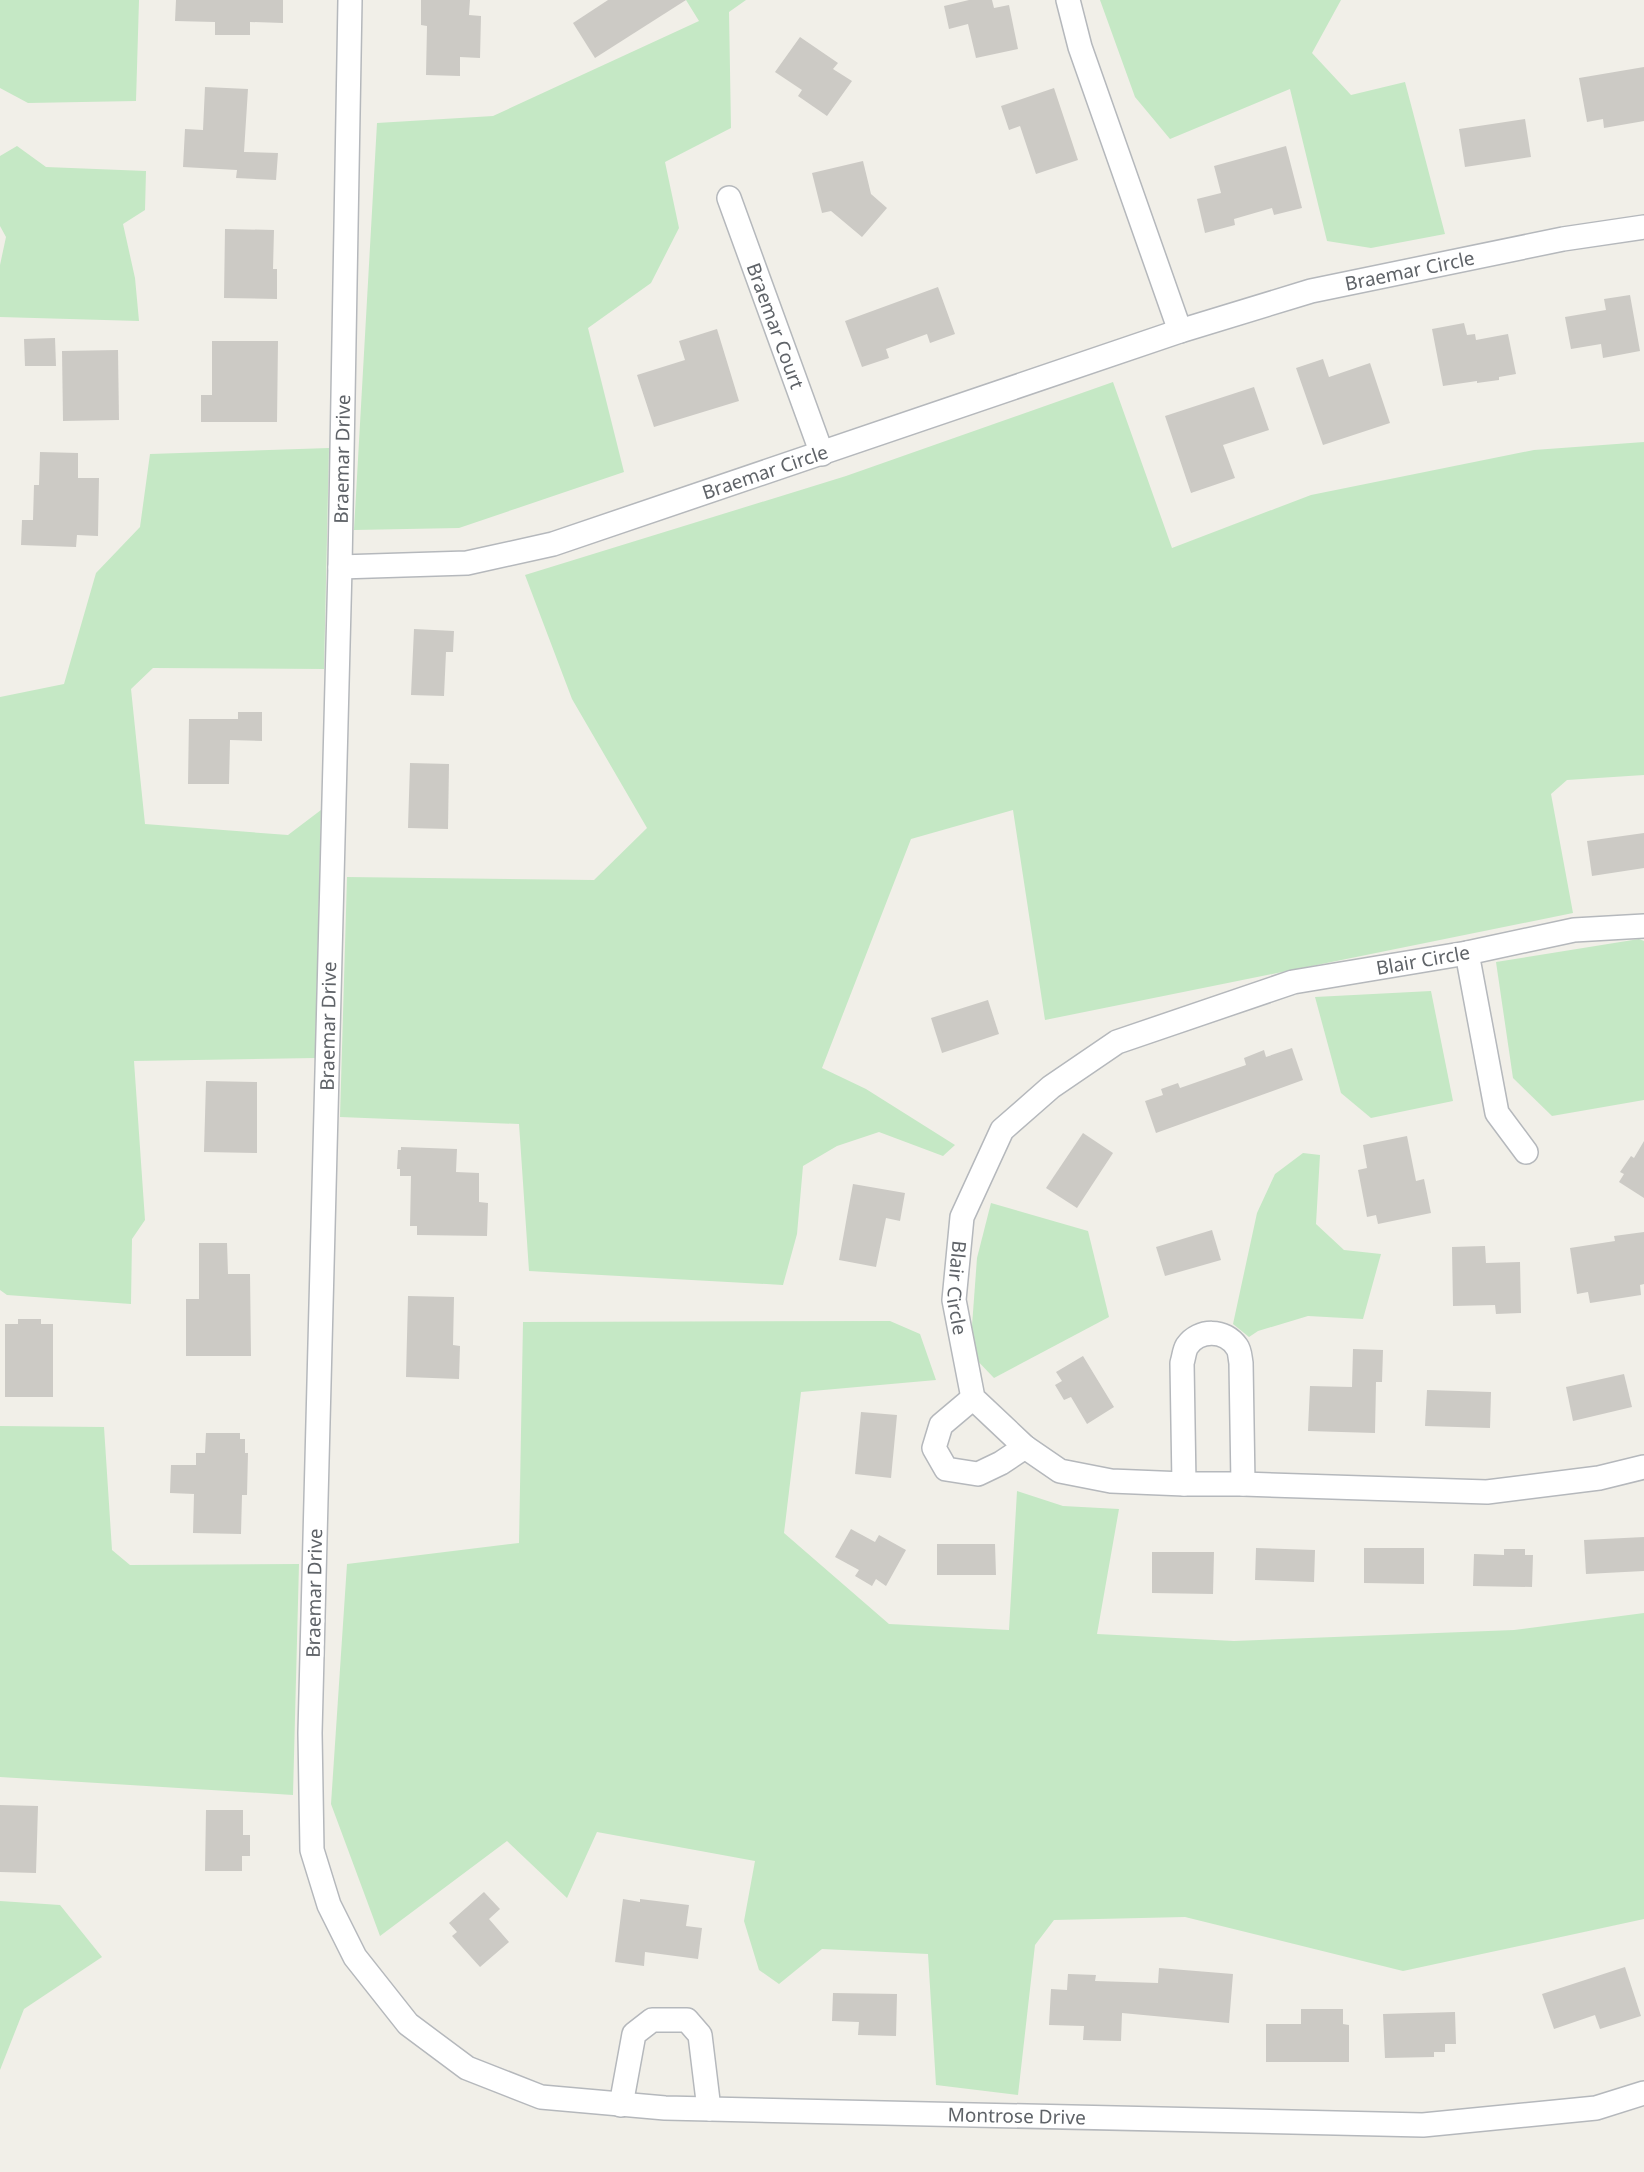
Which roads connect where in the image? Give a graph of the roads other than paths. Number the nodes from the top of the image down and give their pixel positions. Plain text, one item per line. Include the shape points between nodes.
1 (350, 0) edge
2 (1068, 0) edge
3 (729, 198) dead end
4 (1644, 227) edge
5 (1180, 331) junction
6 (822, 454) junction
7 (340, 567) junction
8 (1644, 926) edge
9 (1467, 953) junction
10 (1526, 1152) dead end
11 (973, 1398) junction
12 (1025, 1447) junction
13 (1644, 1467) edge
14 (1184, 1484) junction
15 (1243, 1484) junction
16 (408, 2024) joint
17 (1644, 2093) edge
18 (621, 2105) junction
19 (709, 2109) junction

1 - 7 street, Braemar Drive
2 - 5 street via 1080,47
3 - 6 street, Braemar Court
4 - 5 street, Braemar Circle via 1563,239 1311,291
5 - 6 street, Braemar Circle
6 - 7 street, Braemar Circle via 553,544 467,563
7 - 16 street, Braemar Drive via 310,1733 312,1850 329,1905 355,1958
8 - 9 street, Blair Circle via 1574,930
9 - 10 street via 1497,1113
9 - 11 street, Blair Circle via 1293,982 1117,1042 1051,1087 1002,1130 962,1217 954,1300
11 - 12 street
11 - 12 street via 941,1425 934,1448 946,1469 978,1474
12 - 14 street via 1060,1471 1111,1481
13 - 15 street via 1599,1478 1487,1492
14 - 15 street
14 - 15 street via 1182,1363 1191,1342 1212,1332 1227,1336 1240,1356
16 - 18 street, Montrose Drive via 467,2068 541,2098
17 - 19 street, Montrose Drive via 1596,2108 1423,2125
18 - 19 street, Montrose Drive
18 - 19 street via 634,2034 652,2020 687,2020 700,2035

